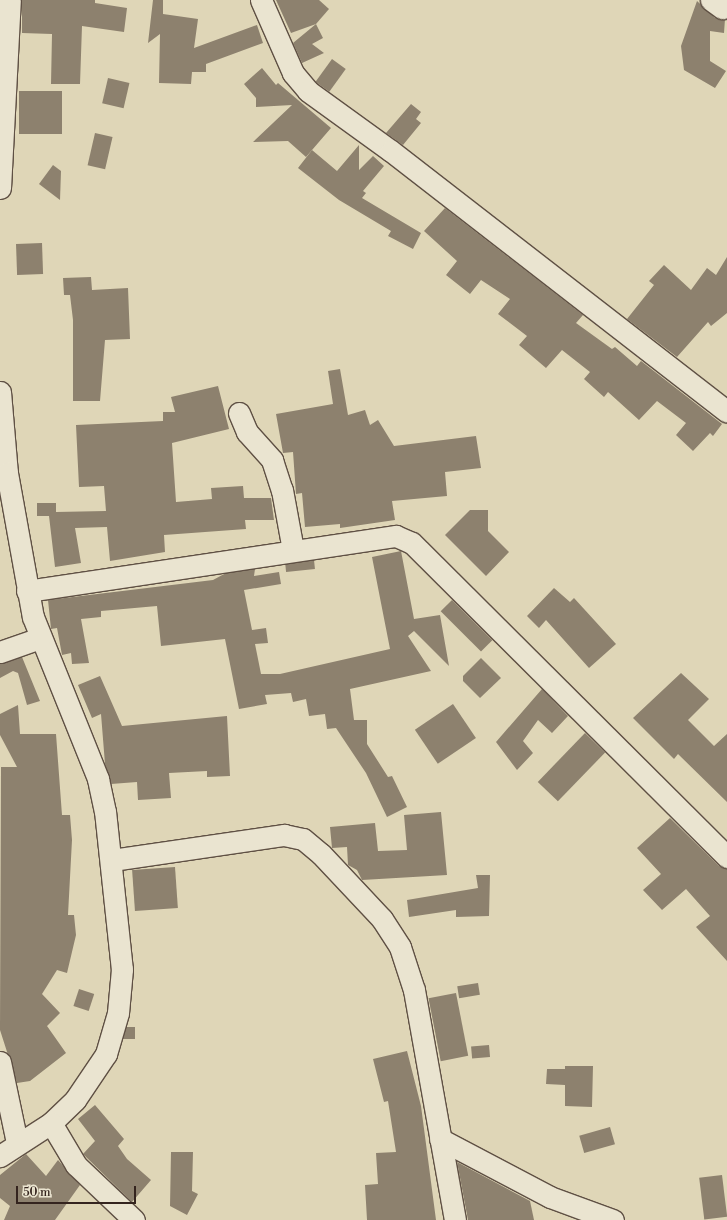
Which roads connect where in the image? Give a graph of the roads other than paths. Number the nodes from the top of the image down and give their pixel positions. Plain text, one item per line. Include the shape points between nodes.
1 (10, 0) edge
2 (261, 0) edge
3 (0, 188) edge
4 (0, 392) edge
5 (727, 412) edge
6 (239, 413) dead end
7 (293, 550) junction
8 (27, 591) junction
9 (40, 638) junction
10 (0, 652) edge
11 (727, 857) edge
12 (112, 860) junction
13 (0, 1062) edge
14 (51, 1123) junction
15 (440, 1139) junction
16 (17, 1143) junction
17 (0, 1156) edge
18 (134, 1220) edge
19 (455, 1220) edge
20 (613, 1220) edge

1 - 3 street
2 - 5 street via 293,73 308,91 391,151
4 - 8 street via 7,473
6 - 7 street via 247,432 272,460 282,490
7 - 8 street
7 - 11 street via 396,536 412,543
8 - 9 street
9 - 10 street
9 - 12 street via 98,779
12 - 14 street via 122,969 118,1013 106,1054 75,1100
12 - 15 street via 284,836 303,839 322,854 382,919 400,947 414,990
13 - 16 street
14 - 16 street
14 - 18 street via 76,1165
15 - 19 street
15 - 20 street via 550,1197
16 - 17 street

